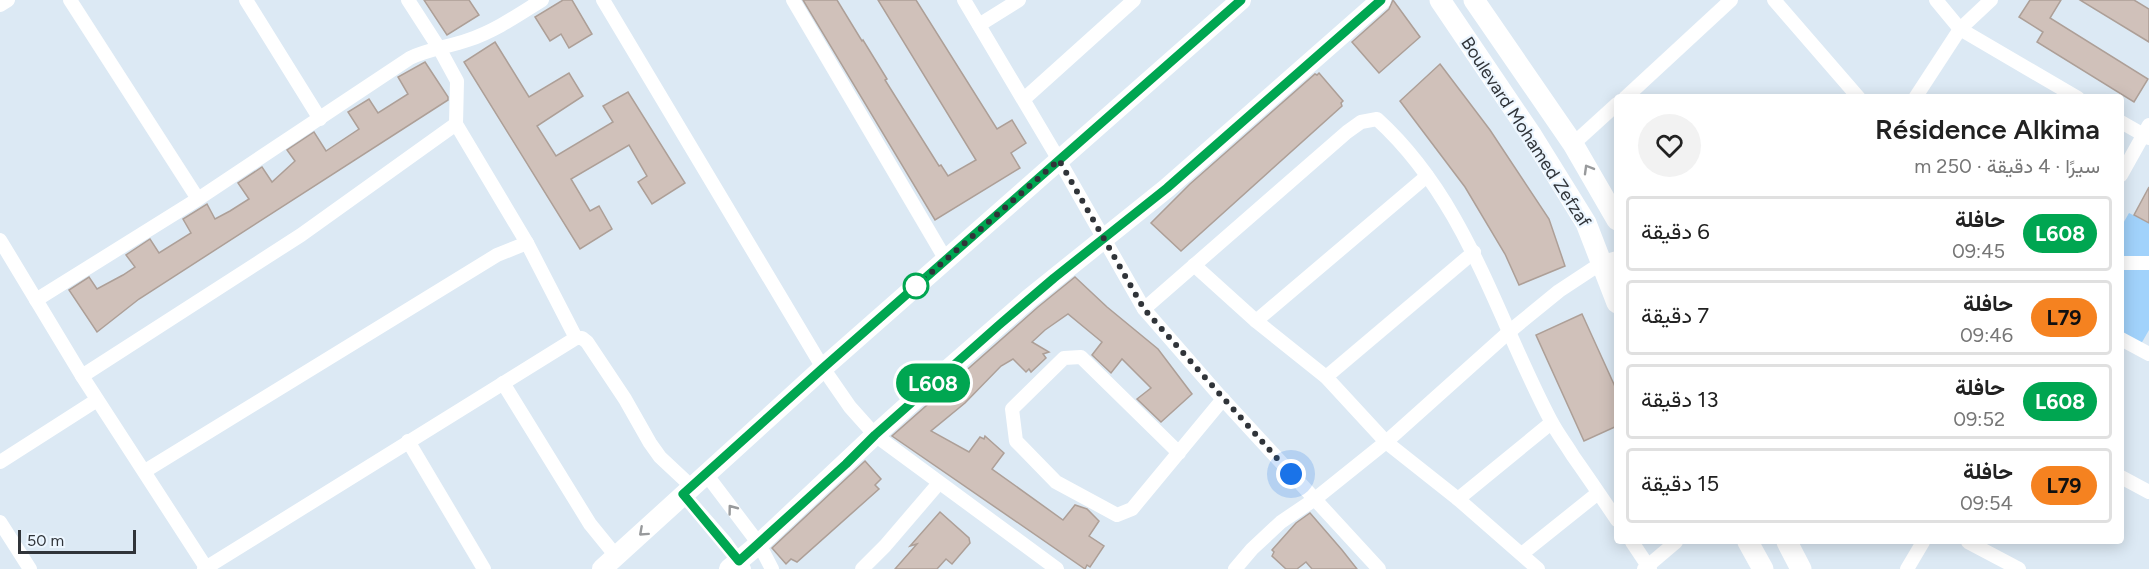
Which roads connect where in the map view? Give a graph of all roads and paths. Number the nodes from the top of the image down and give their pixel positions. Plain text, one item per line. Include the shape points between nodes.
1 (8, 0) edge
2 (70, 0) edge
3 (246, 0) edge
4 (408, 0) edge
5 (603, 0) edge
6 (793, 0) edge
7 (964, 0) edge
8 (1019, 0) edge
9 (1134, 0) edge
10 (1241, 0) edge
11 (1381, 0) edge
12 (1440, 0) edge
13 (1474, 0) edge
14 (1731, 0) edge
15 (1774, 0) edge
16 (1936, 0) edge
17 (1991, 0) edge
18 (538, 1) edge
19 (0, 5) edge
20 (979, 25) junction
21 (1960, 29) junction
22 (439, 48) junction
23 (1628, 94) edge
24 (1856, 94) edge
25 (1918, 94) edge
26 (2071, 94) edge
27 (1024, 99) junction
28 (1614, 107) edge
29 (320, 119) junction
30 (2124, 123) edge
31 (456, 124) junction
32 (2147, 133) edge
33 (1573, 144) junction
34 (1059, 160) junction
35 (2124, 170) edge
36 (1427, 176) junction
37 (198, 199) junction
38 (1614, 215) edge
39 (1105, 239) junction
40 (527, 243) junction
41 (2, 247) edge
42 (1474, 252) junction
43 (946, 260) junction
44 (1610, 260) edge
45 (2124, 263) edge
46 (2149, 263) edge
47 (1194, 266) junction
48 (1614, 285) edge
49 (36, 300) junction
50 (1144, 309) junction
51 (1256, 321) junction
52 (1510, 331) junction
53 (576, 338) junction
54 (2124, 341) edge
55 (2149, 354) edge
56 (823, 368) junction
57 (82, 376) junction
58 (1326, 377) junction
59 (503, 383) junction
60 (1223, 399) junction
61 (97, 400) junction
62 (1551, 423) junction
63 (875, 435) junction
64 (408, 441) junction
65 (1386, 442) junction
66 (1179, 453) junction
67 (0, 462) edge
68 (145, 471) junction
69 (2124, 479) edge
70 (939, 483) junction
71 (693, 485) junction
72 (2149, 492) edge
73 (1598, 493) junction
74 (1316, 499) junction
75 (1458, 499) junction
76 (1614, 516) edge
77 (0, 522) edge
78 (759, 544) junction
79 (1633, 544) edge
80 (1674, 544) edge
81 (1749, 544) edge
82 (1788, 544) edge
83 (1922, 544) edge
84 (1972, 544) edge
85 (1523, 553) junction
86 (609, 563) edge
87 (738, 566) edge
88 (1050, 567) edge
89 (206, 568) edge
90 (1648, 568) edge
91 (30, 569) edge
92 (484, 569) edge
93 (772, 569) edge
94 (862, 569) edge
95 (1235, 569) edge
96 (1379, 569) edge
97 (1539, 569) edge
98 (1762, 569) edge
99 (1801, 569) edge
100 (1907, 569) edge
101 (2019, 569) edge

1 - 19 street
2 - 37 street
3 - 29 street
4 - 22 street
5 - 56 street
6 - 43 street
7 - 20 street
8 - 20 street
9 - 27 street
10 - 34 street
11 - 39 street
12 - 44 main road, Boulevard Mohamed Zefzaf
13 - 33 main road, Boulevard Mohamed Zefzaf
14 - 23 street
15 - 24 street
16 - 21 street
17 - 21 street
18 - 22 street via 482,35
20 - 27 street
21 - 25 street
21 - 26 street
22 - 29 street via 410,58
22 - 31 street via 457,81
27 - 34 street
28 - 33 street
29 - 37 street
30 - 32 street
31 - 40 street
31 - 57 street via 301,235
32 - 35 street
38 -> 33 main road, Boulevard Mohamed Zefzaf
34 - 39 street
34 - 43 street
36 - 42 street
36 - 47 street via 1394,134 1377,119 1367,120 1347,132
36 - 51 street
37 - 49 street
39 - 50 street
39 - 63 street via 1030,298
40 - 53 street
40 - 68 street via 497,255
41 - 49 street
42 - 52 street
42 - 58 street
43 - 56 street
44 - 48 main road, Boulevard Mohamed Zefzaf
44 - 52 street via 1560,291
45 - 46 street
47 - 50 street
47 - 51 street
49 - 57 street
50 - 60 street
51 - 58 street
52 - 62 street
52 - 65 street
53 - 59 street
53 - 71 street via 587,342 660,457
54 - 55 street
56 - 63 street
56 - 71 street
57 - 61 street
58 - 65 street
59 - 64 street
59 - 86 street via 590,524
60 - 66 street
60 - 74 street
61 - 67 street
61 - 68 street
62 - 73 street
62 - 75 street
63 - 70 street
63 - 78 street
64 - 89 street
64 - 92 street
65 - 74 street
65 - 75 street
66 - 66 street via 1132,509 1117,515 1056,482 1016,441 1012,409 1064,358 1081,357
68 - 89 street
69 - 72 street
70 - 88 street
70 - 94 street
78 -> 71 street
71 -> 86 street
71 - 87 street
73 - 76 street
73 - 85 street
74 - 95 street via 1281,522
74 - 96 street
75 - 85 street
77 - 91 street
78 - 87 street
78 - 93 street
79 - 90 street
80 - 90 street
81 - 98 main road
82 - 99 main road
83 - 100 street
84 - 101 street
85 - 97 street

